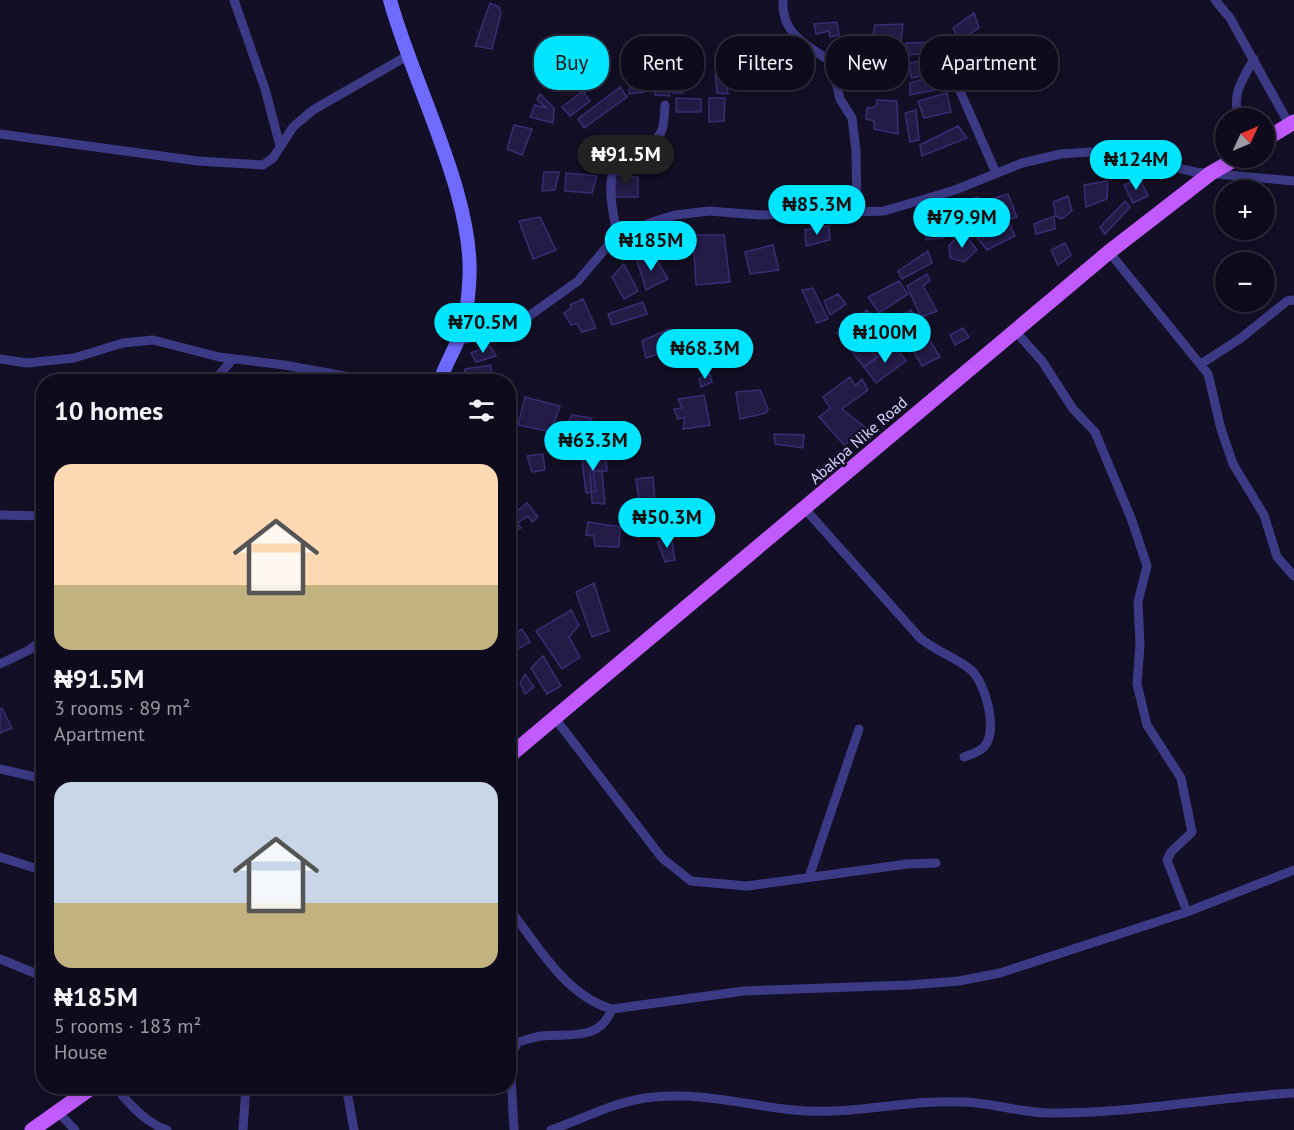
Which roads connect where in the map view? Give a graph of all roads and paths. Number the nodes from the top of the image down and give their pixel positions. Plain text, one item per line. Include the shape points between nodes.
1 (234, 0) edge
2 (390, 0) edge
3 (783, 0) edge
4 (1215, 0) edge
5 (407, 56) junction
6 (1254, 59) junction
7 (960, 90) edge
8 (665, 105) dead end
9 (1235, 108) edge
10 (1292, 123) edge
11 (1275, 133) edge
12 (0, 134) edge
13 (280, 146) junction
14 (1220, 168) edge
15 (996, 172) junction
16 (1211, 173) junction
17 (1294, 181) edge
18 (857, 214) junction
19 (618, 238) junction
20 (1108, 252) junction
21 (1294, 300) edge
22 (1015, 331) junction
23 (458, 341) junction
24 (0, 359) edge
25 (233, 359) junction
26 (1201, 364) junction
27 (220, 374) edge
28 (336, 374) edge
29 (443, 374) edge
30 (805, 509) junction
31 (0, 515) edge
32 (36, 516) edge
33 (1294, 576) edge
34 (36, 645) edge
35 (0, 664) edge
36 (554, 717) junction
37 (858, 729) dead end
38 (516, 750) edge
39 (964, 757) dead end
40 (0, 769) edge
41 (36, 777) edge
42 (0, 857) edge
43 (936, 863) dead end
44 (36, 868) edge
45 (1294, 870) edge
46 (809, 877) junction
47 (1187, 912) junction
48 (516, 917) edge
49 (0, 959) edge
50 (36, 974) edge
51 (612, 1009) junction
52 (516, 1046) edge
53 (1294, 1093) edge
54 (84, 1094) edge
55 (121, 1094) edge
56 (245, 1094) edge
57 (347, 1094) edge
58 (512, 1094) edge
59 (59, 1113) junction
60 (32, 1130) edge
61 (75, 1130) edge
62 (167, 1130) edge
63 (243, 1130) edge
64 (354, 1130) edge
65 (514, 1130) edge
66 (551, 1130) edge

1 - 13 street
2 - 5 street
3 - 18 street via 782,16 795,37 831,62 840,99 852,118
4 - 6 street
5 - 13 street via 313,110 293,127
5 - 23 street via 445,157 466,233 469,287
6 - 9 street via 1235,95
6 - 10 street
7 - 15 street
8 - 19 street via 657,139 621,159 612,174 612,212
10 - 11 main road
12 - 13 street via 252,165 263,165
14 - 16 main road, Abakpa Nike Road
15 - 16 street via 1045,158 1090,152
15 - 18 street via 898,208
16 - 17 street
16 - 20 main road, Abakpa Nike Road
18 - 19 street via 699,211 658,220
19 - 23 street via 569,288 529,316
20 - 22 main road, Abakpa Nike Road
20 - 26 street
21 - 26 street via 1283,303 1241,338
22 - 30 main road, Abakpa Nike Road
22 - 47 street via 1095,432 1146,561 1138,602 1137,684 1147,725 1184,788 1192,832 1167,860
23 - 29 street
24 - 25 street via 27,363 74,358 138,340 169,343
25 - 27 street
25 - 28 street
26 - 33 street via 1212,382 1233,464 1264,514 1277,557
30 - 36 main road, Abakpa Nike Road
30 - 39 street via 920,638 980,680 990,721 989,739 984,747
31 - 32 street
34 - 35 street
36 - 38 main road, Abakpa Nike Road
36 - 46 street via 662,858 691,881 747,886
37 - 46 street
40 - 41 street
42 - 44 street
43 - 46 street
45 - 47 street
47 - 51 street via 1043,961 959,981 744,991
48 - 51 street via 557,971 593,1000
49 - 50 street
51 - 52 street via 607,1022 583,1036 541,1036
53 - 66 street via 1161,1108 1052,1114 966,1102 794,1110 717,1098 653,1097 622,1102
54 - 59 main road
55 - 62 street via 137,1112
56 - 63 street
57 - 64 street
58 - 65 street
59 - 60 main road
59 - 61 street

